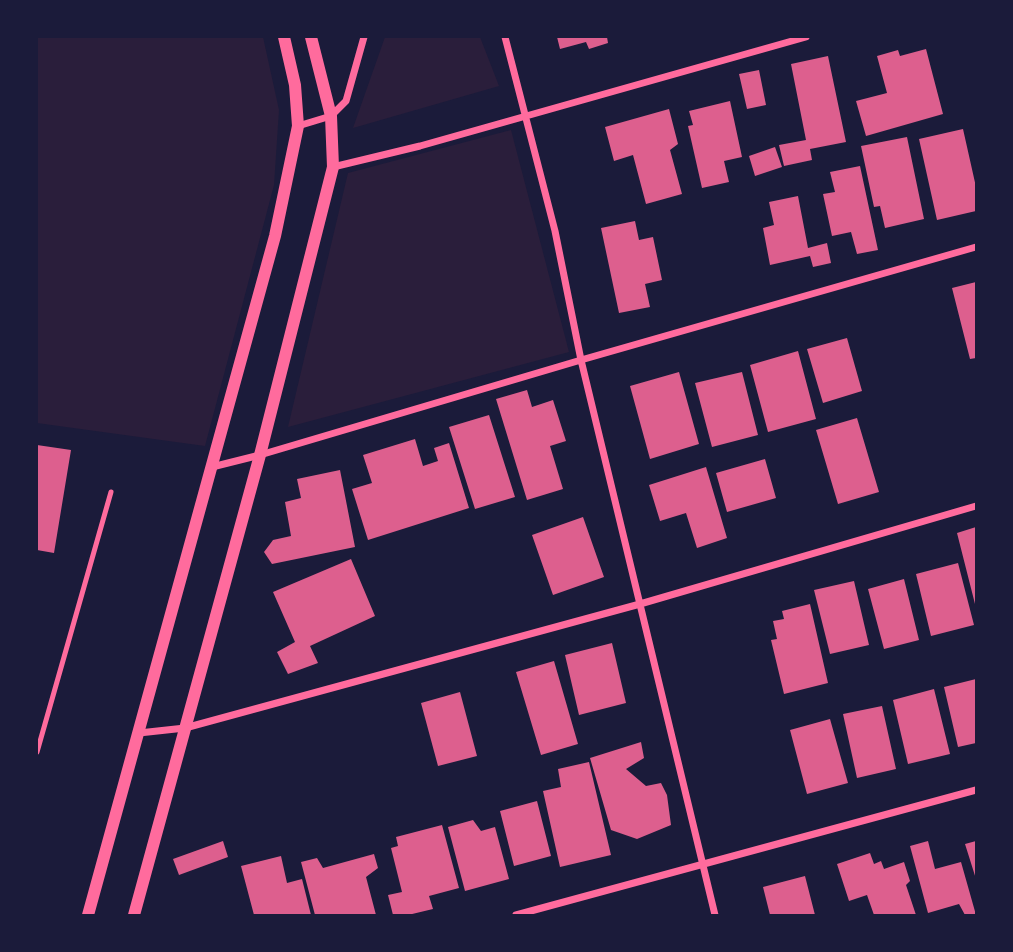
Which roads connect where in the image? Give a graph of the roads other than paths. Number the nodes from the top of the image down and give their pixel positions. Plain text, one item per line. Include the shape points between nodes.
1 (284, 37) edge
2 (311, 37) edge
3 (364, 37) edge
4 (505, 37) edge
5 (806, 37) edge
6 (331, 116) junction
7 (525, 116) junction
8 (298, 126) junction
9 (333, 167) junction
10 (976, 247) edge
11 (581, 360) junction
12 (260, 455) junction
13 (212, 467) junction
14 (111, 492) dead end
15 (976, 506) edge
16 (640, 604) junction
17 (185, 727) junction
18 (139, 733) junction
19 (37, 751) edge
20 (976, 790) edge
21 (701, 864) junction
22 (88, 915) edge
23 (135, 915) edge
24 (516, 915) edge
25 (715, 915) edge

1 - 8 street
2 - 6 street
3 - 6 street via 346,101
4 - 7 street
5 - 7 street
6 - 8 street
6 - 9 street
7 - 9 street
7 - 11 street via 555,231
8 - 13 street via 275,236
9 - 12 street
10 - 11 street
11 - 12 street
11 - 16 street
12 - 13 street
12 - 17 street
13 - 18 street
14 - 19 lane
15 - 16 street
16 - 17 street
16 - 21 street
17 - 18 street
17 - 23 street
18 - 22 street
20 - 21 street
21 - 24 street
21 - 25 street

